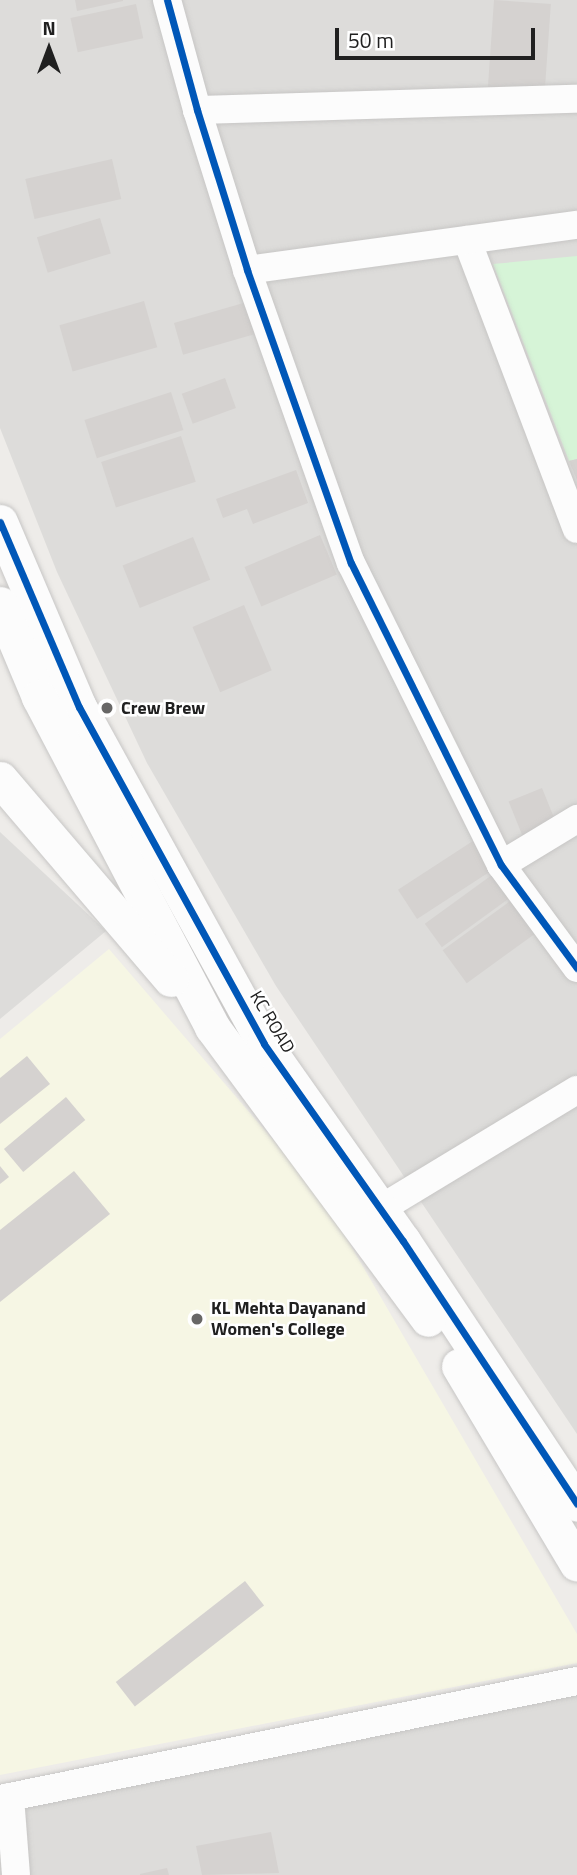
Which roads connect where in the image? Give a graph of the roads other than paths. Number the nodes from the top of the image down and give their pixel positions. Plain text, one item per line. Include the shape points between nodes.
1 (167, 0) edge
2 (577, 99) edge
3 (197, 110) junction
4 (577, 225) edge
5 (467, 240) junction
6 (247, 270) junction
7 (0, 522) edge
8 (577, 529) edge
9 (0, 604) edge
10 (0, 679) edge
11 (39, 697) junction
12 (79, 707) junction
13 (0, 779) edge
14 (577, 819) edge
15 (501, 865) junction
16 (577, 968) edge
17 (212, 1027) junction
18 (577, 1090) edge
19 (368, 1216) junction
20 (577, 1504) edge
21 (577, 1564) edge
22 (577, 1681) edge
23 (5, 1798) edge
24 (16, 1875) edge

1 - 3 street
2 - 3 street
3 - 6 street
4 - 5 street
5 - 6 street
5 - 8 street
6 - 15 street via 351,564
7 - 12 street, KC ROAD
9 - 11 street
10 - 11 street
11 - 12 street
11 - 17 street
12 - 19 street, KC ROAD via 264,1044
13 - 17 street
14 - 15 street
15 - 16 street
17 - 19 street
18 - 19 street
19 - 20 street, KC ROAD
19 - 21 street
22 - 23 street
23 - 24 street

